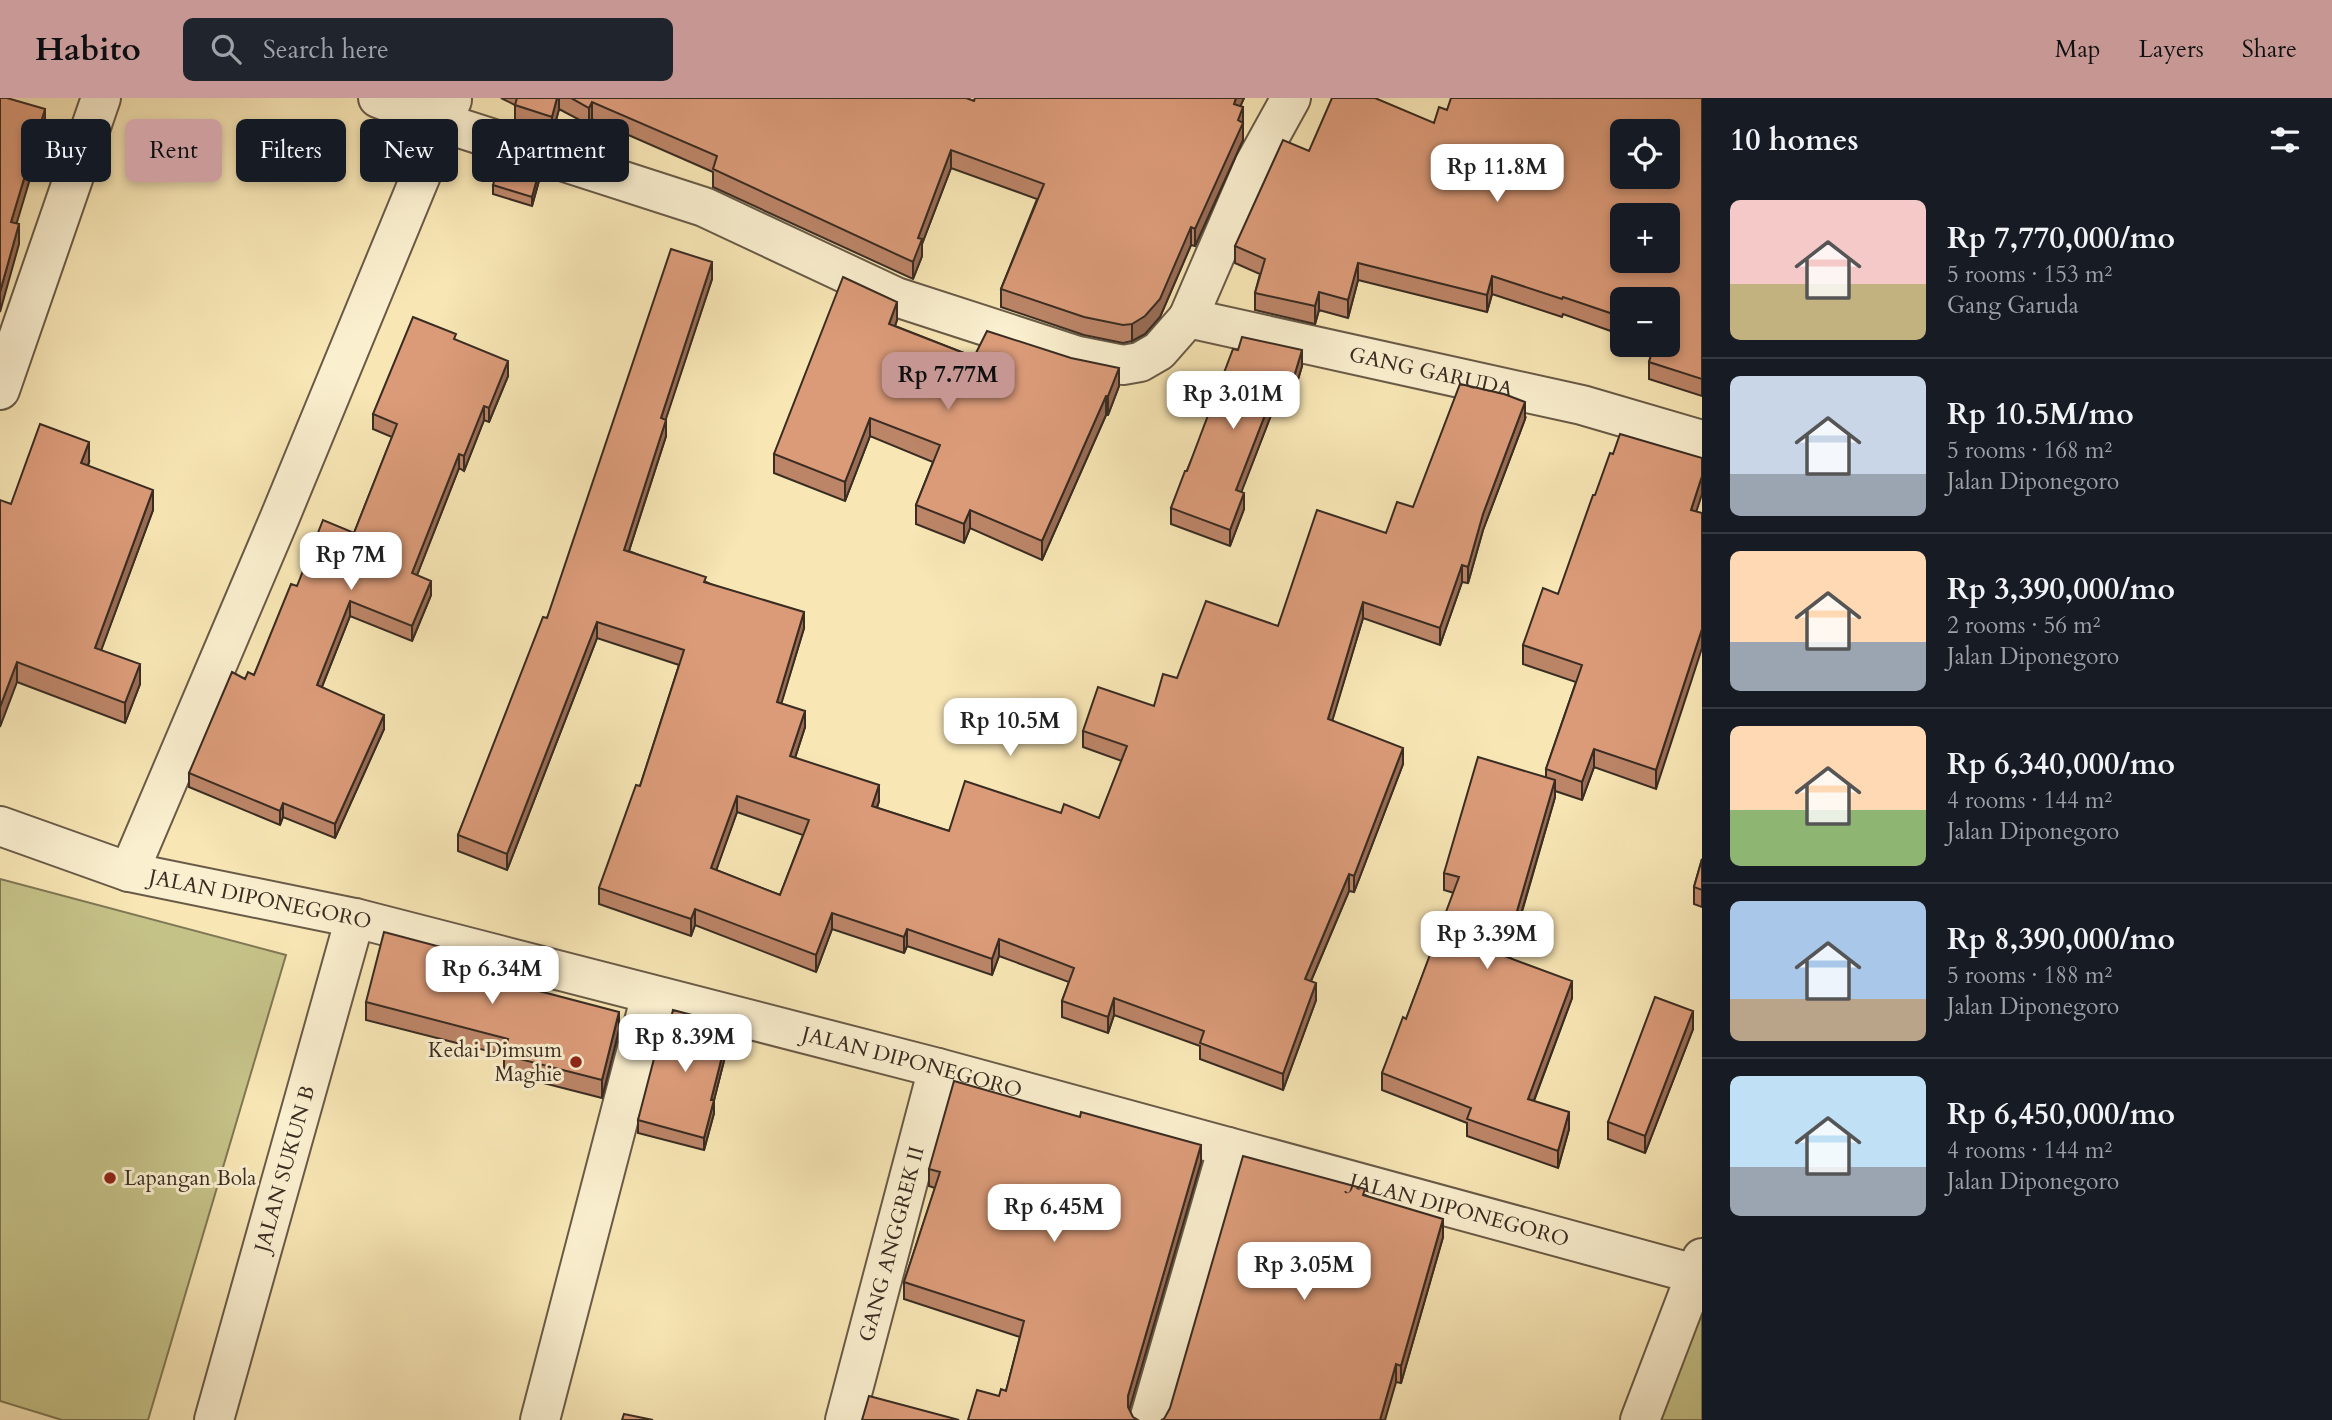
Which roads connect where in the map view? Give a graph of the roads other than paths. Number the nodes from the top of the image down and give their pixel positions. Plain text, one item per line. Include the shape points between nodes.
1 (101, 98) edge
2 (378, 98) edge
3 (1291, 98) edge
4 (449, 110) edge
5 (1188, 318) junction
6 (0, 390) edge
7 (1702, 440) edge
8 (0, 826) edge
9 (129, 872) junction
10 (355, 918) junction
11 (651, 995) junction
12 (937, 1068) junction
13 (1228, 1147) junction
14 (1700, 1269) edge
15 (214, 1420) edge
16 (540, 1420) edge
17 (845, 1420) edge
18 (1149, 1420) edge
19 (1640, 1420) edge

1 - 6 street
2 - 4 street
3 - 5 street via 1254,165
4 - 5 street via 704,207 896,296 1078,356 1123,365 1140,362 1159,351
4 - 9 street
5 - 7 street, GANG GARUDA via 1582,405
8 - 9 street, JALAN DIPONEGORO
9 - 10 street, JALAN DIPONEGORO
10 - 11 street, JALAN DIPONEGORO
10 - 15 street, JALAN SUKUN B
11 - 12 street, JALAN DIPONEGORO
11 - 16 street
12 - 13 street, JALAN DIPONEGORO
12 - 17 street, GANG ANGGREK II
13 - 14 street, JALAN DIPONEGORO
13 - 18 street
14 - 19 street

